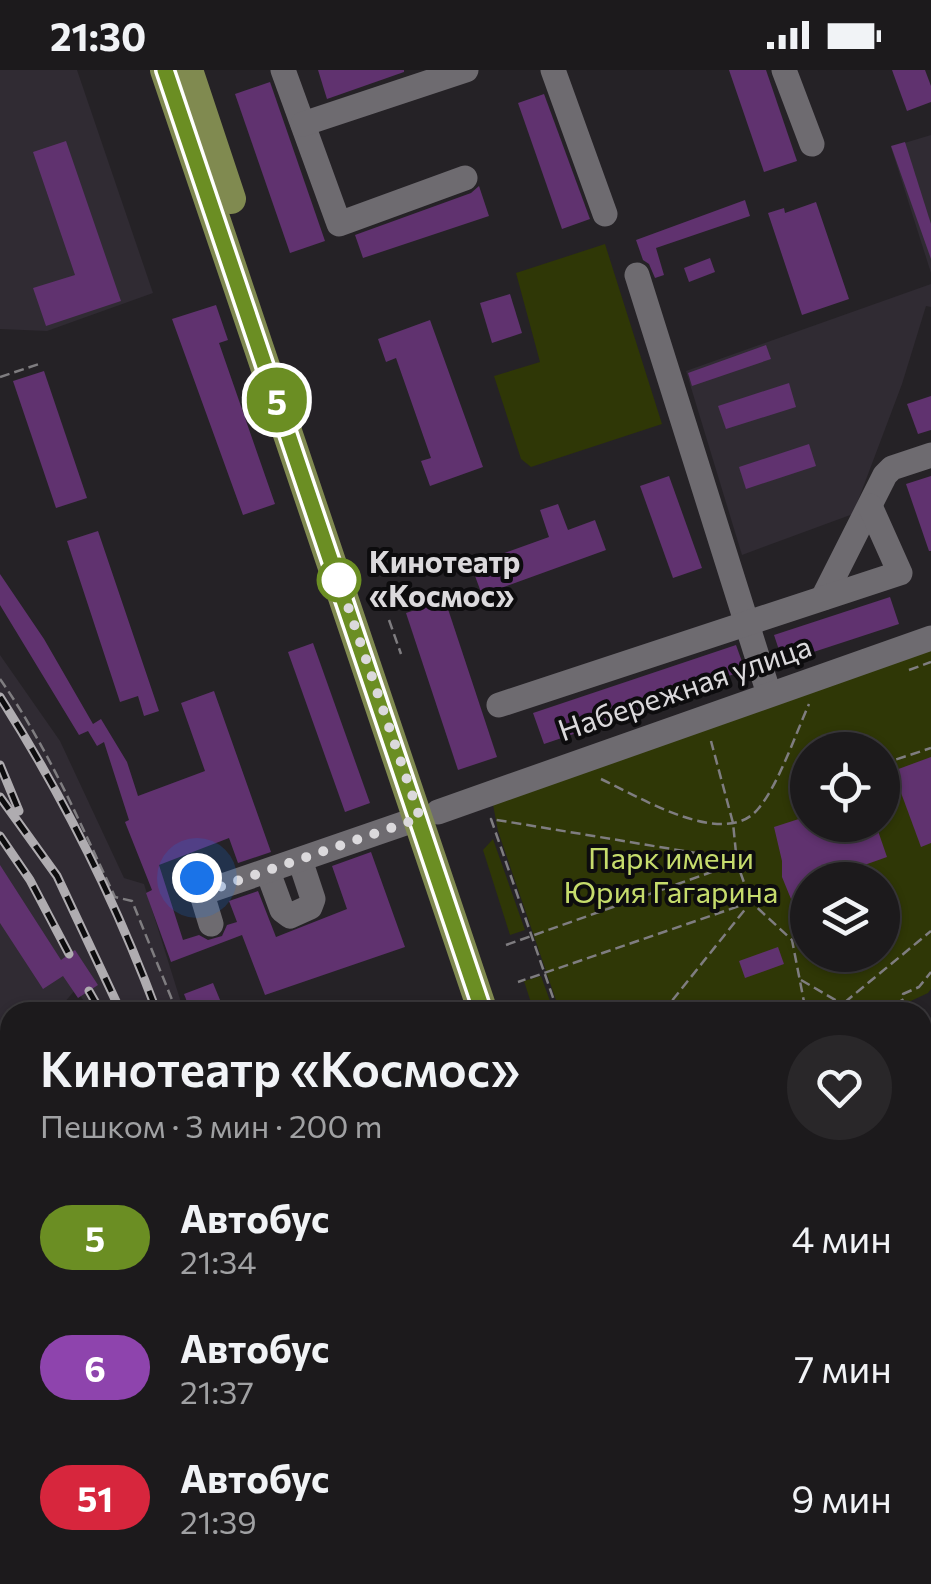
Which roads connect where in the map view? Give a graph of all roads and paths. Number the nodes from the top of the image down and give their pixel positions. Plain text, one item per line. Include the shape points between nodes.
1 (283, 70) edge
2 (466, 70) edge
3 (554, 70) edge
4 (784, 70) edge
5 (184, 74) edge
6 (303, 124) junction
7 (812, 144) dead end
8 (466, 178) dead end
9 (605, 214) dead end
10 (637, 275) dead end
11 (39, 364) dead end
12 (0, 377) edge
13 (931, 455) edge
14 (870, 506) junction
15 (823, 598) junction
16 (389, 620) dead end
17 (747, 622) junction
18 (931, 638) edge
19 (401, 654) dead end
20 (931, 662) edge
21 (916, 667) dead end
22 (0, 679) edge
23 (769, 694) junction
24 (810, 702) dead end
25 (499, 705) dead end
26 (709, 734) dead end
27 (931, 748) edge
28 (900, 758) edge
29 (591, 774) dead end
30 (427, 816) junction
31 (733, 823) junction
32 (305, 858) junction
33 (737, 863) junction
34 (268, 872) junction
35 (751, 902) junction
36 (328, 906) dead end
37 (211, 924) dead end
38 (931, 931) edge
39 (531, 936) junction
40 (506, 945) dead end
41 (931, 972) edge
42 (544, 974) junction
43 (798, 979) junction
44 (518, 982) dead end
45 (173, 1002) edge
46 (480, 1002) edge
47 (500, 1002) edge
48 (554, 1002) edge
49 (671, 1002) edge
50 (804, 1002) edge
51 (839, 1002) edge
52 (848, 1002) edge
53 (900, 1002) edge
54 (0, 1136) edge
55 (0, 1192) edge

1 - 6 street
2 - 6 street
3 - 9 street
4 - 7 street
5 - 30 main road
6 - 8 street via 339,224
10 - 17 street
11 - 12 path
13 - 14 street via 892,468
14 - 15 street
14 - 15 street via 900,573
15 - 17 street
16 - 19 path
17 - 23 street
17 - 25 street
18 - 23 street, Набережная улица
20 - 21 path
22 - 45 path via 58,776 115,897 132,900
23 - 30 street, Набережная улица
24 - 31 path via 757,810
26 - 31 path
27 - 28 path
29 - 31 path via 690,821
30 - 32 street, Набережная улица
30 - 46 main road
30 - 47 main road
31 - 33 path
32 - 34 street, Набережная улица
32 - 34 street via 313,898 310,907 290,916
32 - 36 street
33 - 35 path
33 - 39 path
33 - 39 path via 490,820
34 - 37 street, Набережная улица via 200,885
35 - 42 path
35 - 43 path via 792,940
35 - 49 path
38 - 52 path
39 - 40 path
39 - 42 path
41 - 53 path
42 - 44 path
42 - 48 path
43 - 50 path
43 - 51 path
54 - 55 street

